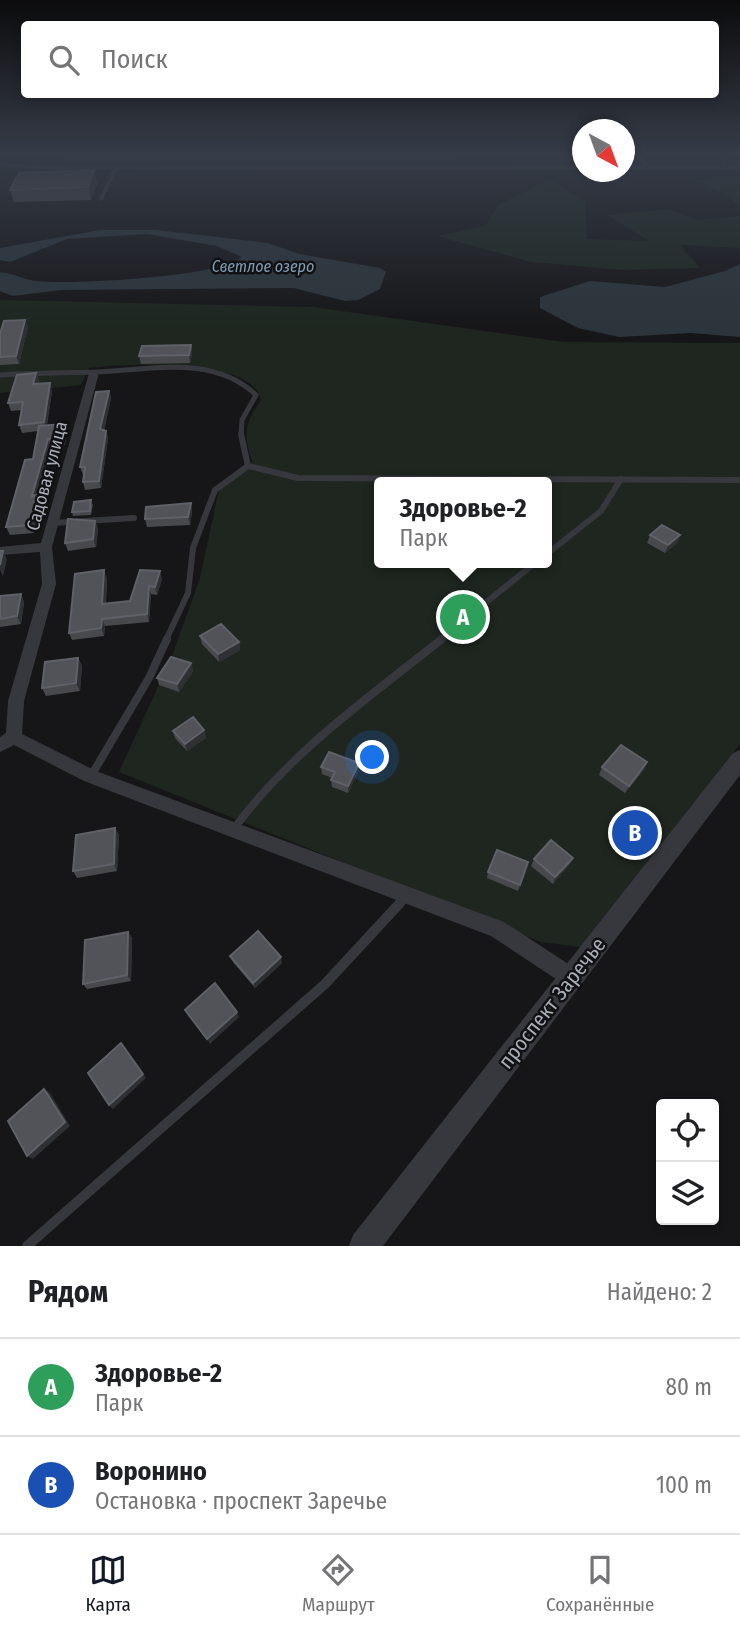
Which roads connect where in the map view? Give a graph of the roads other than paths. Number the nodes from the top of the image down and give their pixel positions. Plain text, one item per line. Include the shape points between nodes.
1 (94, 373) junction
2 (0, 375) edge
3 (248, 467) junction
4 (374, 478) edge
5 (552, 479) edge
6 (621, 479) junction
7 (740, 480) edge
8 (134, 518) dead end
9 (52, 523) junction
10 (46, 547) junction
11 (552, 550) edge
12 (0, 551) edge
13 (530, 568) edge
14 (7, 741) edge
15 (740, 759) edge
16 (90, 776) junction
17 (233, 830) junction
18 (408, 895) junction
19 (572, 978) junction
20 (27, 1246) edge
21 (364, 1246) edge

1 - 2 lane
1 - 3 lane via 132,367 197,369 232,377 251,388 255,403 243,418 242,444
1 - 9 street, Садовая улица
3 - 4 lane via 298,478
3 - 16 lane via 215,490 192,548 188,593 149,678
5 - 6 lane
6 - 7 lane
6 - 11 lane via 609,502
8 - 9 lane
9 - 10 street, Садовая улица
10 - 12 street
10 - 14 street, Садовая улица via 49,584
13 - 17 lane via 293,759
14 - 16 street
15 - 19 street, проспект Заречье
16 - 17 street
17 - 18 street
18 - 19 street via 497,929
18 - 20 lane via 325,984
19 - 21 street, проспект Заречье

